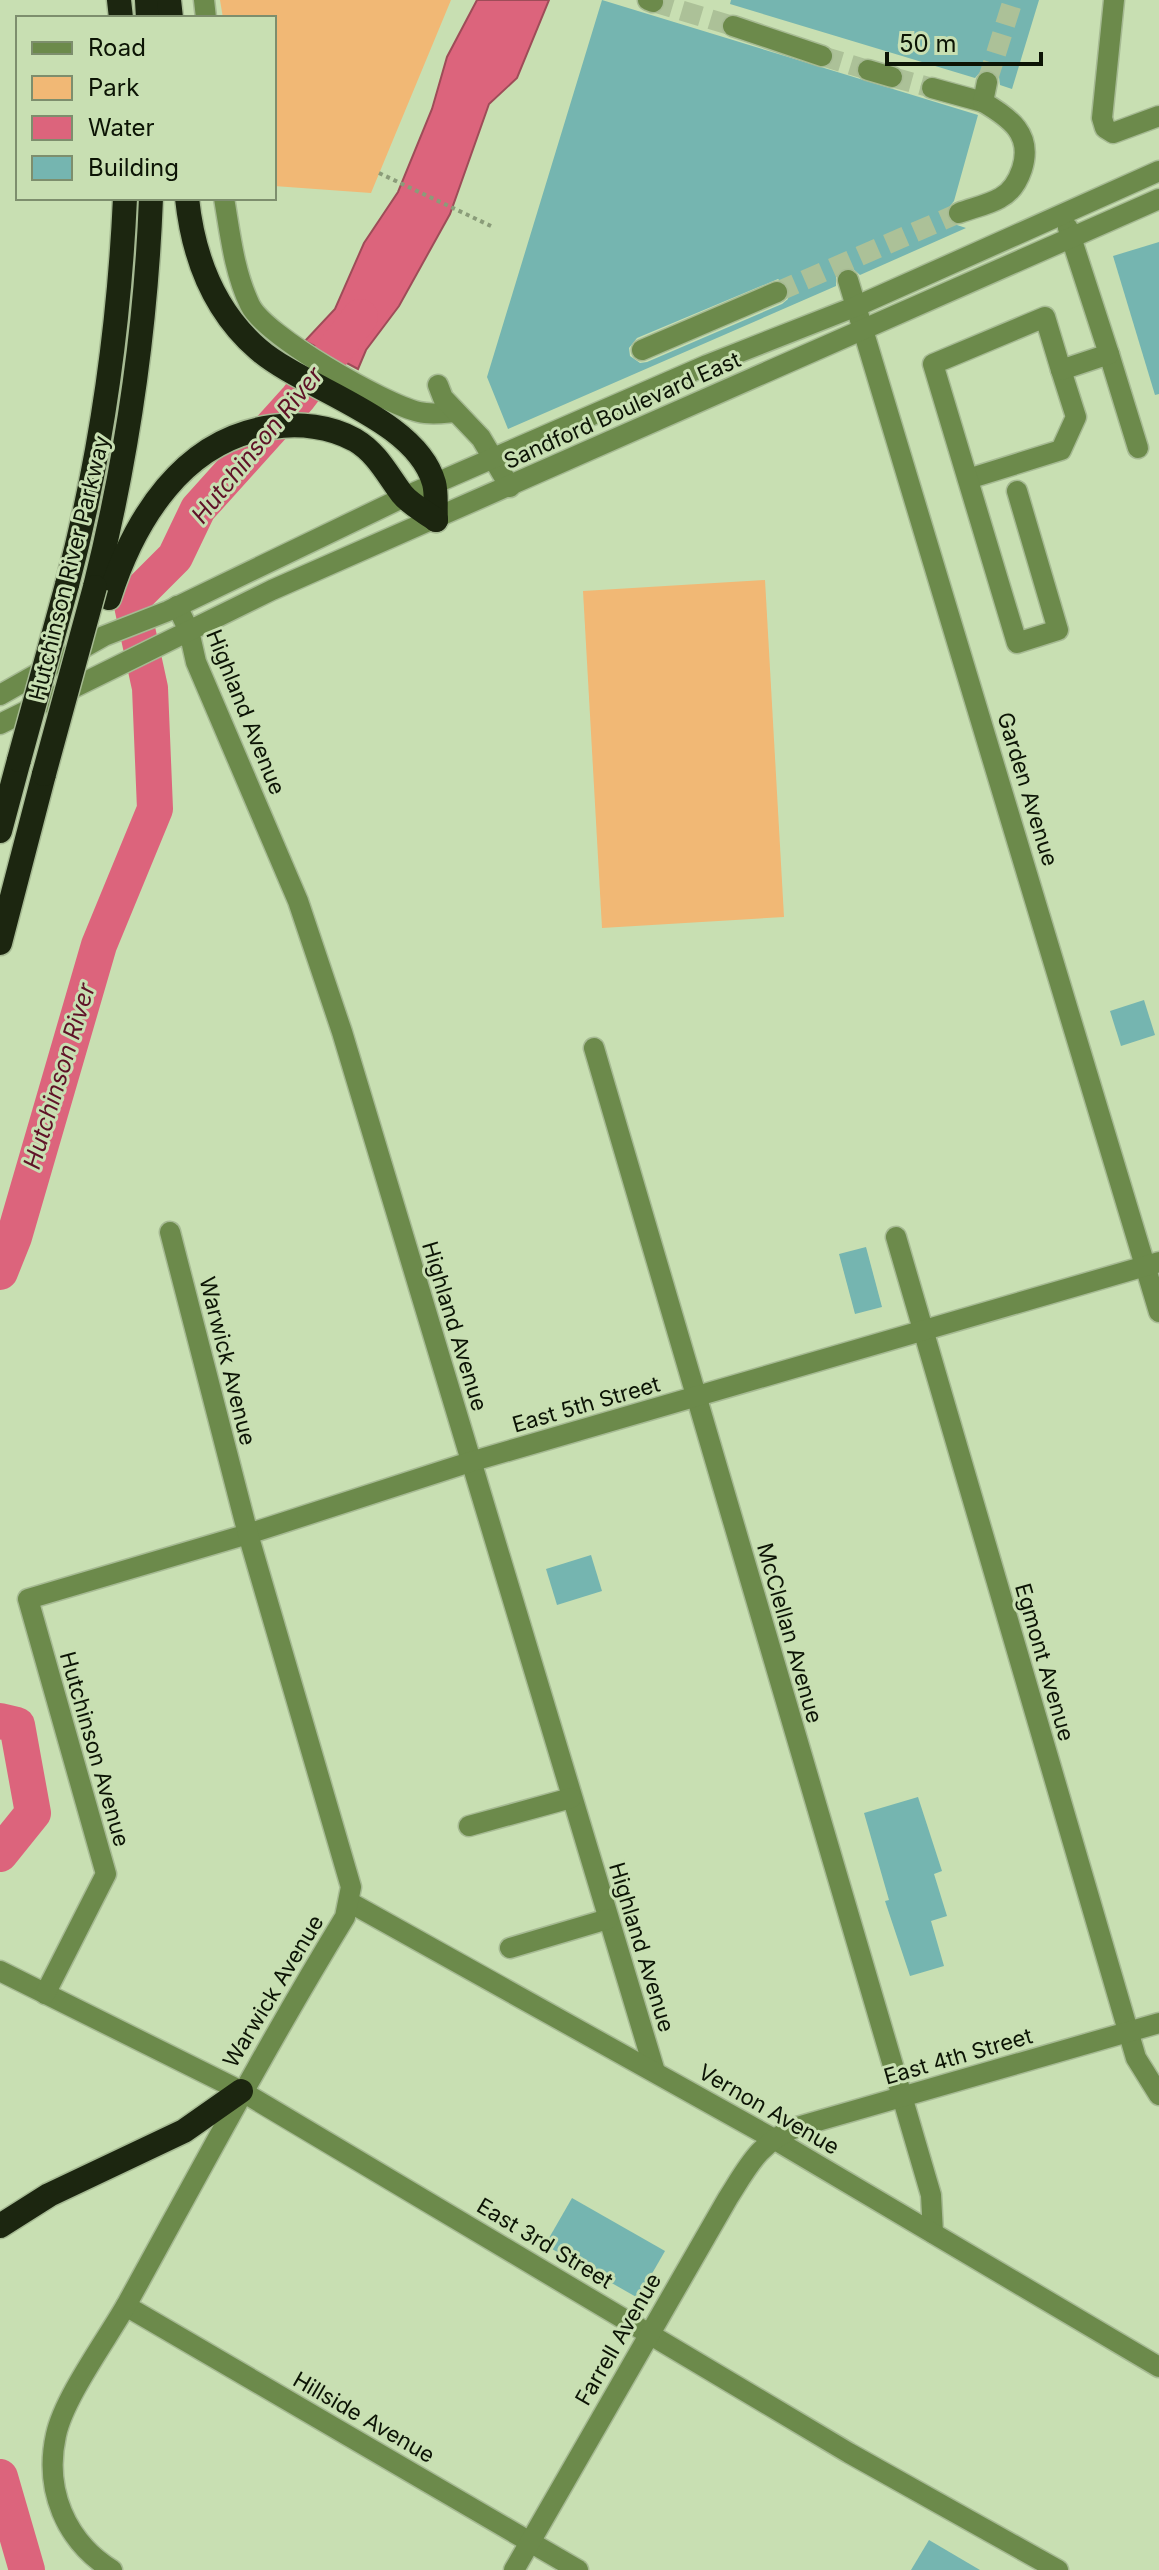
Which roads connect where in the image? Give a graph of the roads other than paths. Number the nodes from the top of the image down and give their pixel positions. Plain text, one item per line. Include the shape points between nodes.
1 (1114, 0) edge
2 (733, 26) tunnel mouth
3 (822, 56) tunnel mouth
4 (868, 70) tunnel mouth
5 (892, 77) tunnel mouth
6 (932, 88) tunnel mouth
7 (1159, 116) edge
8 (1159, 171) edge
9 (1159, 199) edge
10 (125, 200) edge
11 (151, 200) edge
12 (187, 200) edge
13 (224, 200) edge
14 (959, 213) tunnel mouth
15 (1063, 215) junction
16 (1072, 239) junction
17 (848, 280) dead end
18 (777, 292) tunnel mouth
19 (857, 306) junction
20 (865, 328) junction
21 (642, 350) dead end
22 (1109, 354) junction
23 (286, 356) junction
24 (1061, 370) junction
25 (638, 372) dead end
26 (438, 385) dead end
27 (648, 391) junction
28 (375, 406) junction
29 (455, 412) junction
30 (1138, 448) dead end
31 (493, 458) junction
32 (968, 479) junction
33 (434, 485) junction
34 (510, 487) junction
35 (1017, 491) dead end
36 (404, 497) junction
37 (436, 520) junction
38 (102, 592) junction
39 (172, 608) junction
40 (182, 634) junction
41 (0, 695) edge
42 (0, 724) edge
43 (4, 812) edge
44 (0, 831) edge
45 (0, 943) edge
46 (594, 1048) dead end
47 (170, 1232) dead end
48 (896, 1237) dead end
49 (1152, 1264) edge
50 (1159, 1312) edge
51 (922, 1328) junction
52 (696, 1398) junction
53 (470, 1462) junction
54 (248, 1534) junction
55 (28, 1599) joint
56 (571, 1798) junction
57 (469, 1826) dead end
58 (349, 1902) junction
59 (608, 1919) junction
60 (510, 1948) dead end
61 (0, 1971) edge
62 (45, 1994) junction
63 (1159, 2023) edge
64 (1129, 2031) junction
65 (655, 2072) junction
66 (241, 2091) junction
67 (1159, 2095) edge
68 (902, 2097) junction
69 (772, 2138) junction
70 (7, 2221) edge
71 (933, 2233) junction
72 (126, 2306) junction
73 (649, 2334) junction
74 (1159, 2367) edge
75 (531, 2542) junction
76 (112, 2570) edge
77 (514, 2570) edge
78 (578, 2570) edge
79 (1058, 2570) edge

1 - 7 street via 1105,128 1113,133
2 - 3 street
4 - 5 street
6 - 14 street via 985,92 1024,137 1017,183 1002,198
8 - 15 street, Sandford Boulevard East
9 - 16 street, Sandford Boulevard East
10 - 43 highway, Hutchinson River Parkway, bridge via 119,296 91,490
11 - 38 highway, Hutchinson River Parkway via 132,412
12 - 23 highway via 197,255 216,297 248,339
13 - 23 street via 250,306
15 - 16 street
15 - 19 street, Sandford Boulevard East
16 - 20 street, Sandford Boulevard East
16 - 22 street
17 - 19 street, Garden Avenue
18 - 21 street
19 - 20 street, Garden Avenue
19 - 27 street, Sandford Boulevard East
20 - 34 street, Sandford Boulevard East
20 - 49 street, Garden Avenue
22 - 24 street
22 - 30 street
23 - 28 highway
24 - 32 street via 1076,417 1061,450
24 - 32 street via 1045,317 933,364
25 - 27 street
26 - 29 street
27 - 31 street, Sandford Boulevard East
28 - 29 street
28 - 33 highway via 413,450
29 - 31 street
31 - 33 street, Sandford Boulevard East
31 - 34 street
32 - 35 street via 1017,643 1058,630
33 - 36 street, Sandford Boulevard East
33 - 37 highway
34 - 37 street, Sandford Boulevard East
36 - 37 highway
36 - 38 highway via 379,460 351,437 282,425 250,431 214,446 187,466 154,502
36 - 39 street, Sandford Boulevard East
37 - 40 street, Sandford Boulevard East
38 - 45 highway, Hutchinson River Parkway, bridge via 44,774
39 - 40 street, Highland Avenue
39 - 41 street, Sandford Boulevard East via 104,636
40 - 42 street, Sandford Boulevard East
40 - 53 street, Highland Avenue via 298,901
43 - 44 highway, Hutchinson River Parkway
46 - 52 street, McClellan Avenue
47 - 54 street, Warwick Avenue
48 - 51 street, Egmont Avenue
49 - 50 street, Garden Avenue
49 - 51 street, East 5th Street
51 - 52 street, East 5th Street
51 - 64 street, Egmont Avenue
52 - 53 street, East 5th Street
52 - 68 street, McClellan Avenue
53 - 54 street, East 5th Street
53 - 56 street, Highland Avenue
54 - 55 street, East 5th Street
54 - 58 street, Warwick Avenue via 345,1859
55 - 62 street, Hutchinson Avenue via 106,1874
56 - 57 street
56 - 59 street, Highland Avenue
58 - 65 street, Vernon Avenue
58 - 66 street, Warwick Avenue
59 - 60 street
59 - 65 street, Highland Avenue
61 - 62 street, East 3rd Street
62 - 66 street, East 3rd Street
63 - 64 street, East 4th Street
64 - 67 street, Egmont Avenue via 1136,2058
64 - 68 street, East 4th Street
65 - 69 street, Vernon Avenue
66 - 70 highway via 184,2131 49,2195
66 - 72 street, Warwick Avenue
66 - 73 street, East 3rd Street
68 - 69 street, East 4th Street
68 - 71 street, McClellan Avenue via 931,2195
69 - 71 street, Vernon Avenue
69 - 73 street, Farrell Avenue via 755,2156
71 - 74 street, Vernon Avenue
72 - 75 street, Hillside Avenue
72 - 76 street, Warwick Avenue via 56,2433 60,2510 86,2552
73 - 75 street, Farrell Avenue
73 - 79 street, East 3rd Street
75 - 77 street, Farrell Avenue
75 - 78 street, Hillside Avenue

